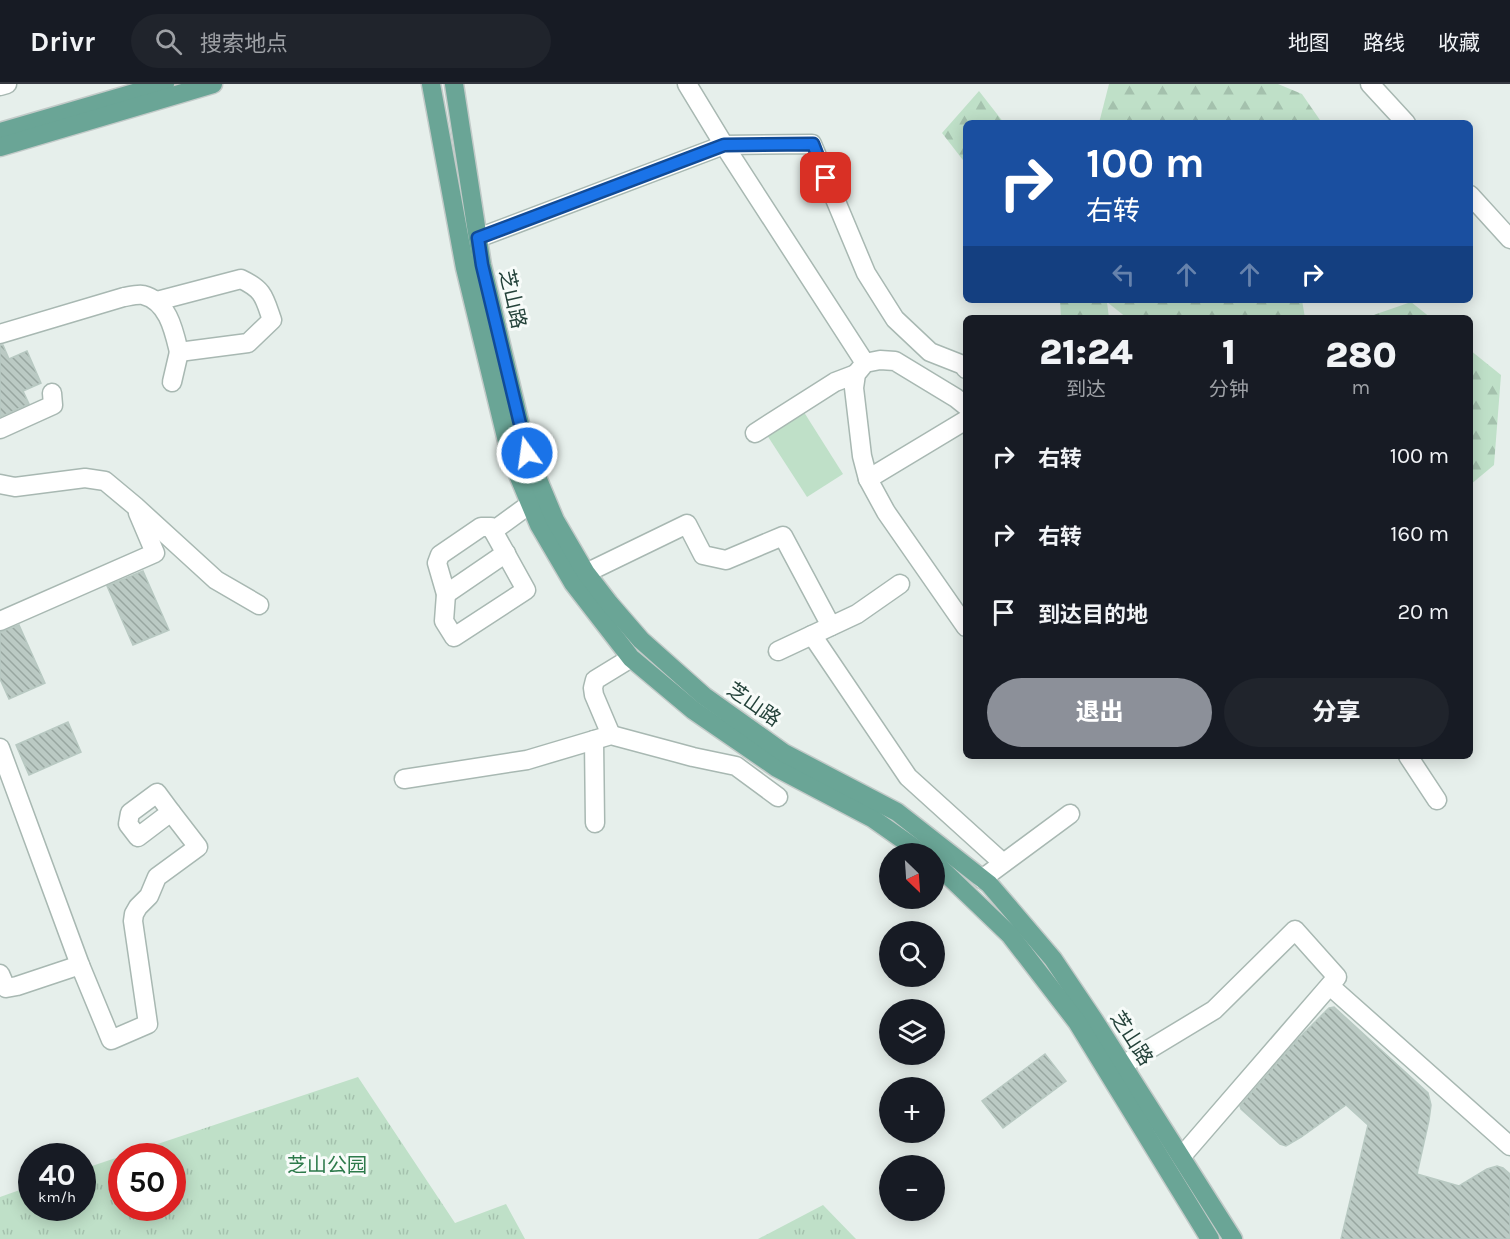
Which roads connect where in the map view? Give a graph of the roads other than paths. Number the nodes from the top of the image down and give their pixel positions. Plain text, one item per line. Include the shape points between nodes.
1 (7, 84) edge
2 (165, 84) edge
3 (213, 84) edge
4 (454, 84) edge
5 (687, 84) edge
6 (1370, 84) edge
7 (430, 85) edge
8 (0, 86) edge
9 (1403, 120) edge
10 (0, 132) edge
11 (724, 145) junction
12 (0, 147) edge
13 (1473, 198) edge
14 (478, 238) junction
15 (1510, 239) edge
16 (157, 301) junction
17 (0, 334) edge
18 (179, 352) junction
19 (963, 365) edge
20 (860, 369) junction
21 (172, 382) dead end
22 (52, 393) dead end
23 (963, 404) edge
24 (963, 422) edge
25 (0, 429) edge
26 (755, 433) dead end
27 (868, 479) junction
28 (0, 484) edge
29 (530, 504) junction
30 (135, 506) junction
31 (493, 531) junction
32 (506, 553) junction
33 (586, 573) junction
34 (900, 584) dead end
35 (446, 594) junction
36 (259, 605) dead end
37 (960, 606) edge
38 (0, 621) edge
39 (831, 626) junction
40 (813, 635) junction
41 (778, 651) dead end
42 (631, 658) junction
43 (603, 738) junction
44 (0, 748) edge
45 (1410, 759) edge
46 (404, 779) dead end
47 (778, 797) dead end
48 (1437, 800) dead end
49 (171, 812) dead end
50 (1070, 814) dead end
51 (595, 823) dead end
52 (907, 843) edge
53 (1003, 863) junction
54 (945, 873) edge
55 (981, 879) junction
56 (80, 964) junction
57 (2, 984) edge
58 (1330, 986) junction
59 (1123, 1065) junction
60 (1510, 1146) edge
61 (1182, 1156) junction
62 (1210, 1239) edge
63 (1233, 1239) edge

1 - 8 street
2 - 10 main road
3 - 12 main road
4 - 14 main road, 芝山路
5 - 11 street
6 - 9 street
7 - 29 main road via 465,268 511,458
11 - 14 street
11 - 19 street via 813,144 866,273 895,319 930,352
11 - 20 street
13 - 15 street
14 - 33 main road, 芝山路 via 527,453 555,520
16 - 17 street via 142,294 124,297
16 - 18 street via 169,318
16 - 18 street via 241,279 256,287 265,300 272,320 248,343
18 - 21 street
20 - 23 street via 880,360 895,361
20 - 26 street
20 - 27 street via 854,388
22 - 25 street via 53,405
24 - 27 street
27 - 37 street via 886,512
28 - 30 street via 15,487 85,478 105,481
29 - 31 street
29 - 42 main road via 573,584
30 - 36 street via 216,580
30 - 38 street via 155,553
31 - 32 street
31 - 35 street via 491,527 481,527 440,555 438,563
32 - 35 street
32 - 35 street via 526,590 454,637 444,621
33 - 39 street via 687,524 703,555 726,560 783,537
33 - 55 main road, 芝山路 via 641,640 704,696 784,753 897,812
34 - 39 street
39 - 40 street
40 - 41 street
40 - 53 street via 908,777
42 - 43 street via 595,680 593,688
42 - 52 main road via 693,710 777,768 872,818
43 - 46 street via 527,760
43 - 47 street via 736,766
43 - 51 street
44 - 56 street
45 - 48 street
49 - 56 street via 198,847 158,878 134,914 148,1024 111,1040
50 - 53 street
53 - 55 street
54 - 62 main road via 1010,935 1077,1022
55 - 59 main road, 芝山路 via 1053,959
56 - 57 street via 17,986
58 - 59 street via 1337,977 1295,930 1214,1010
58 - 60 street
58 - 61 street
59 - 61 main road, 芝山路
61 - 63 main road, 芝山路

